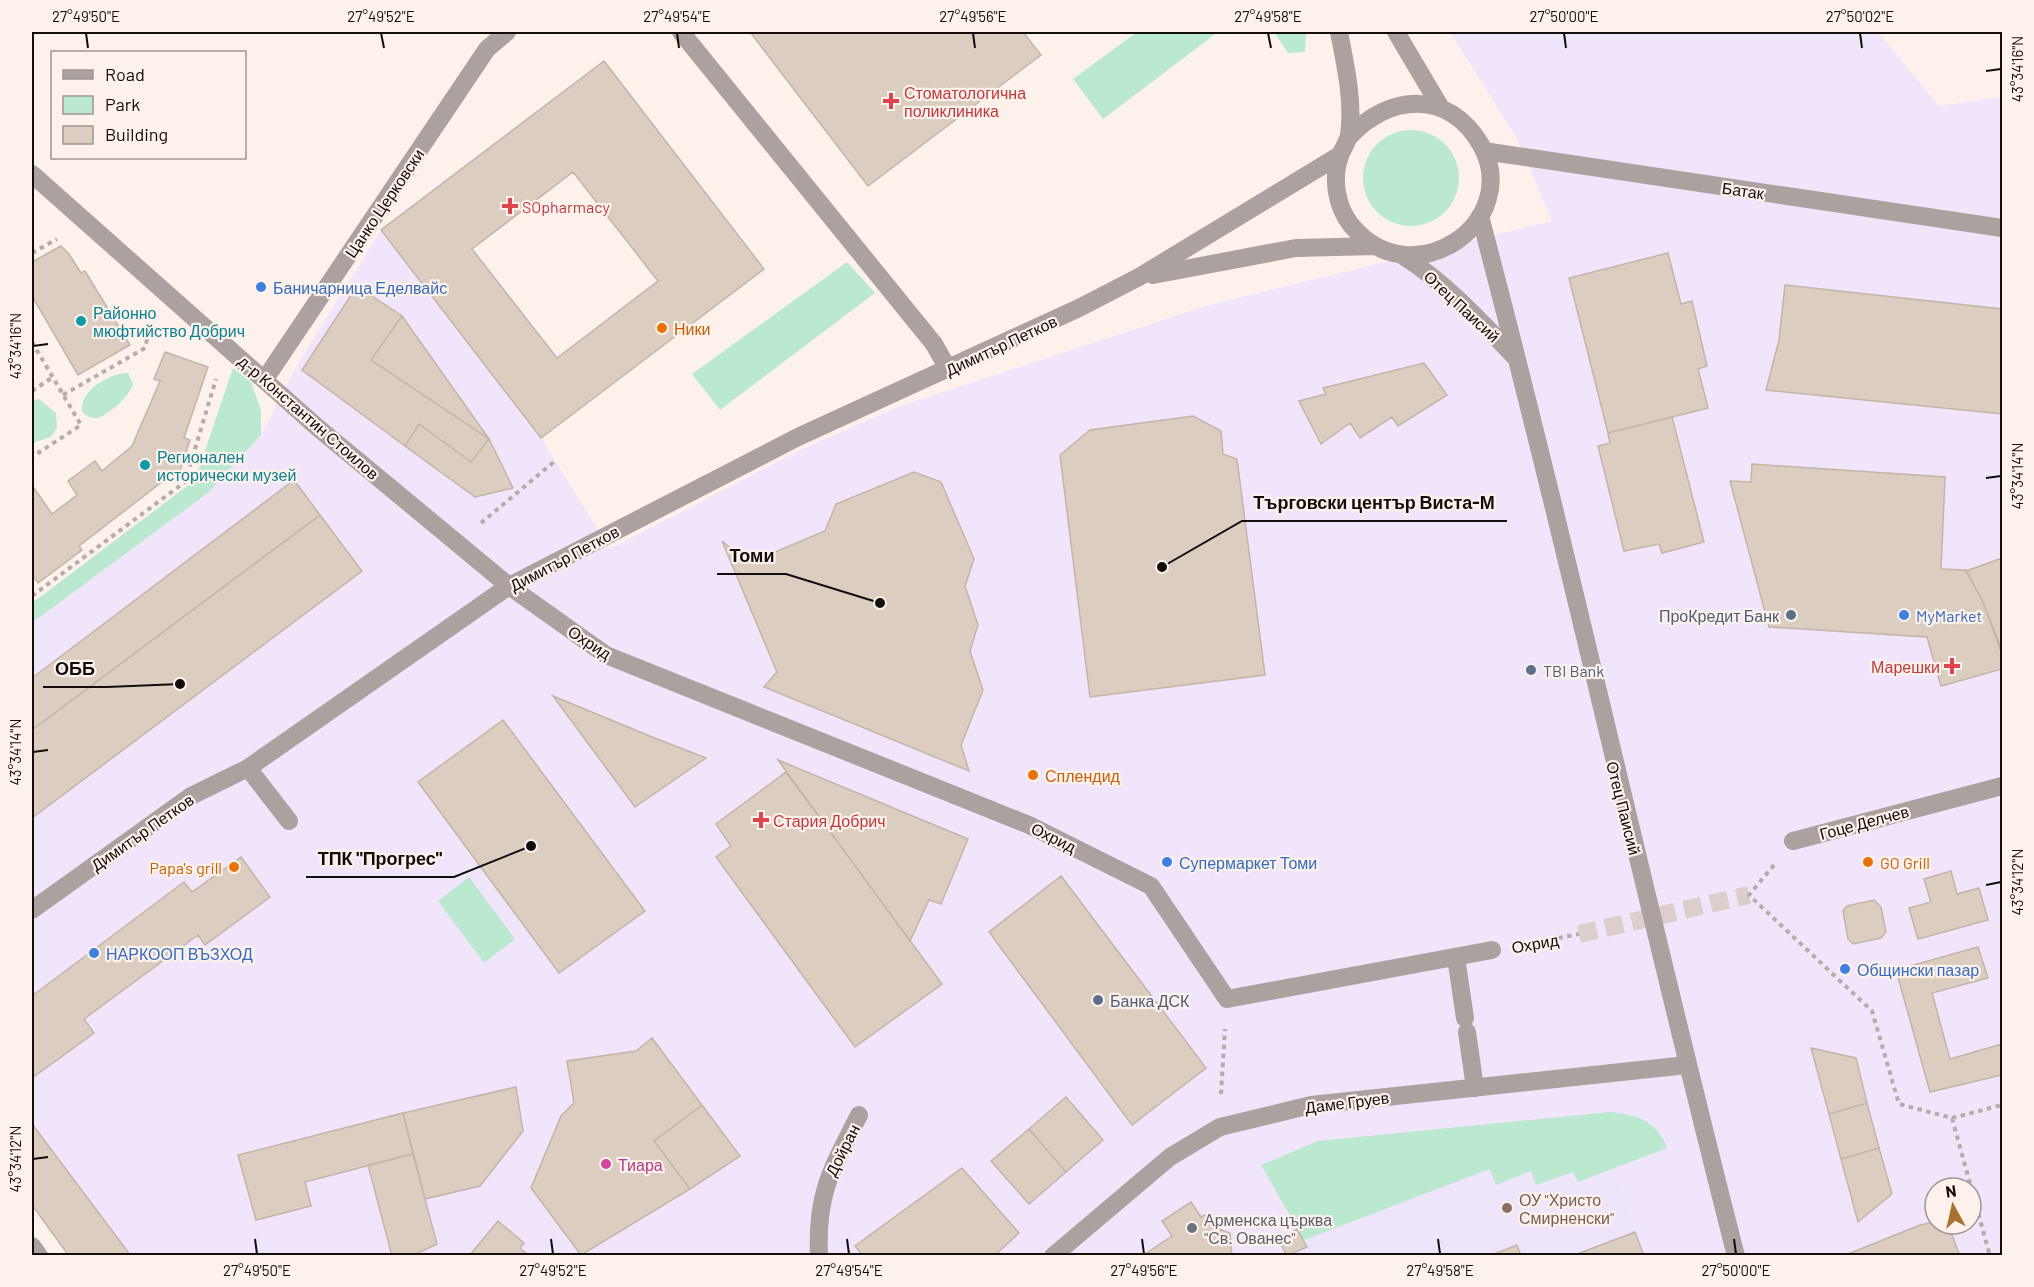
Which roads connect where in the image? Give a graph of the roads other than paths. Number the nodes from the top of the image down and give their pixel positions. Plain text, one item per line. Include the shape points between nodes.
1 (507, 32) edge
2 (681, 32) edge
3 (1339, 32) edge
4 (1396, 32) edge
5 (1441, 108) junction
6 (1349, 137) junction
7 (1484, 151) junction
8 (1340, 155) junction
9 (32, 174) edge
10 (1480, 216) junction
11 (2002, 228) edge
12 (1375, 246) junction
13 (1403, 256) junction
14 (1139, 278) junction
15 (1518, 359) junction
16 (948, 369) junction
17 (265, 379) junction
18 (509, 586) junction
19 (248, 768) junction
20 (2002, 786) edge
21 (289, 822) dead end
22 (1793, 841) road end
23 (32, 910) edge
24 (1492, 950) road end
25 (1456, 957) junction
26 (1687, 1065) junction
27 (1475, 1088) junction
28 (859, 1115) dead end
29 (32, 1246) edge
30 (39, 1256) edge
31 (819, 1256) edge
32 (1053, 1256) edge
33 (1736, 1256) edge

1 - 17 street, Цанко Церковски via 487,49
2 - 16 street via 934,344
3 - 6 street, Отец Паисий
4 - 5 street, Отец Паисий
5 - 6 street, Отец Паисий via 1421,103 1400,104 1381,110
5 - 7 street, Отец Паисий via 1474,133
6 - 8 street, Отец Паисий
7 - 10 street, Отец Паисий via 1489,172 1488,195
7 - 11 street, Батак
8 - 12 street, Отец Паисий via 1336,190 1341,207 1349,222
8 - 14 street, Димитър Петков
9 - 17 street, д-р Константин Стоилов
10 - 13 street, Отец Паисий via 1472,228 1448,247 1434,253
10 - 15 street, Отец Паисий
12 - 13 street, Отец Паисий
12 - 14 street, Димитър Петков via 1296,248
13 - 15 street, Отец Паисий via 1421,267
14 - 16 street, Димитър Петков
15 - 26 street, Отец Паисий
16 - 18 street, Димитър Петков via 798,437
17 - 18 street, д-р Константин Стоилов
18 - 19 street, Димитър Петков
18 - 25 street, Охрид via 606,656 1029,825 1151,885 1227,999
19 - 21 street
19 - 23 street, Димитър Петков via 191,796
20 - 22 street, Гоце Делчев
24 - 25 street, Охрид
25 - 27 street
26 - 27 street, Даме Груев
26 - 33 street, Отец Паисий
27 - 32 street, Даме Груев via 1311,1105 1220,1127 1170,1157
28 - 31 street, Дойран via 826,1182 818,1224
29 - 30 street

